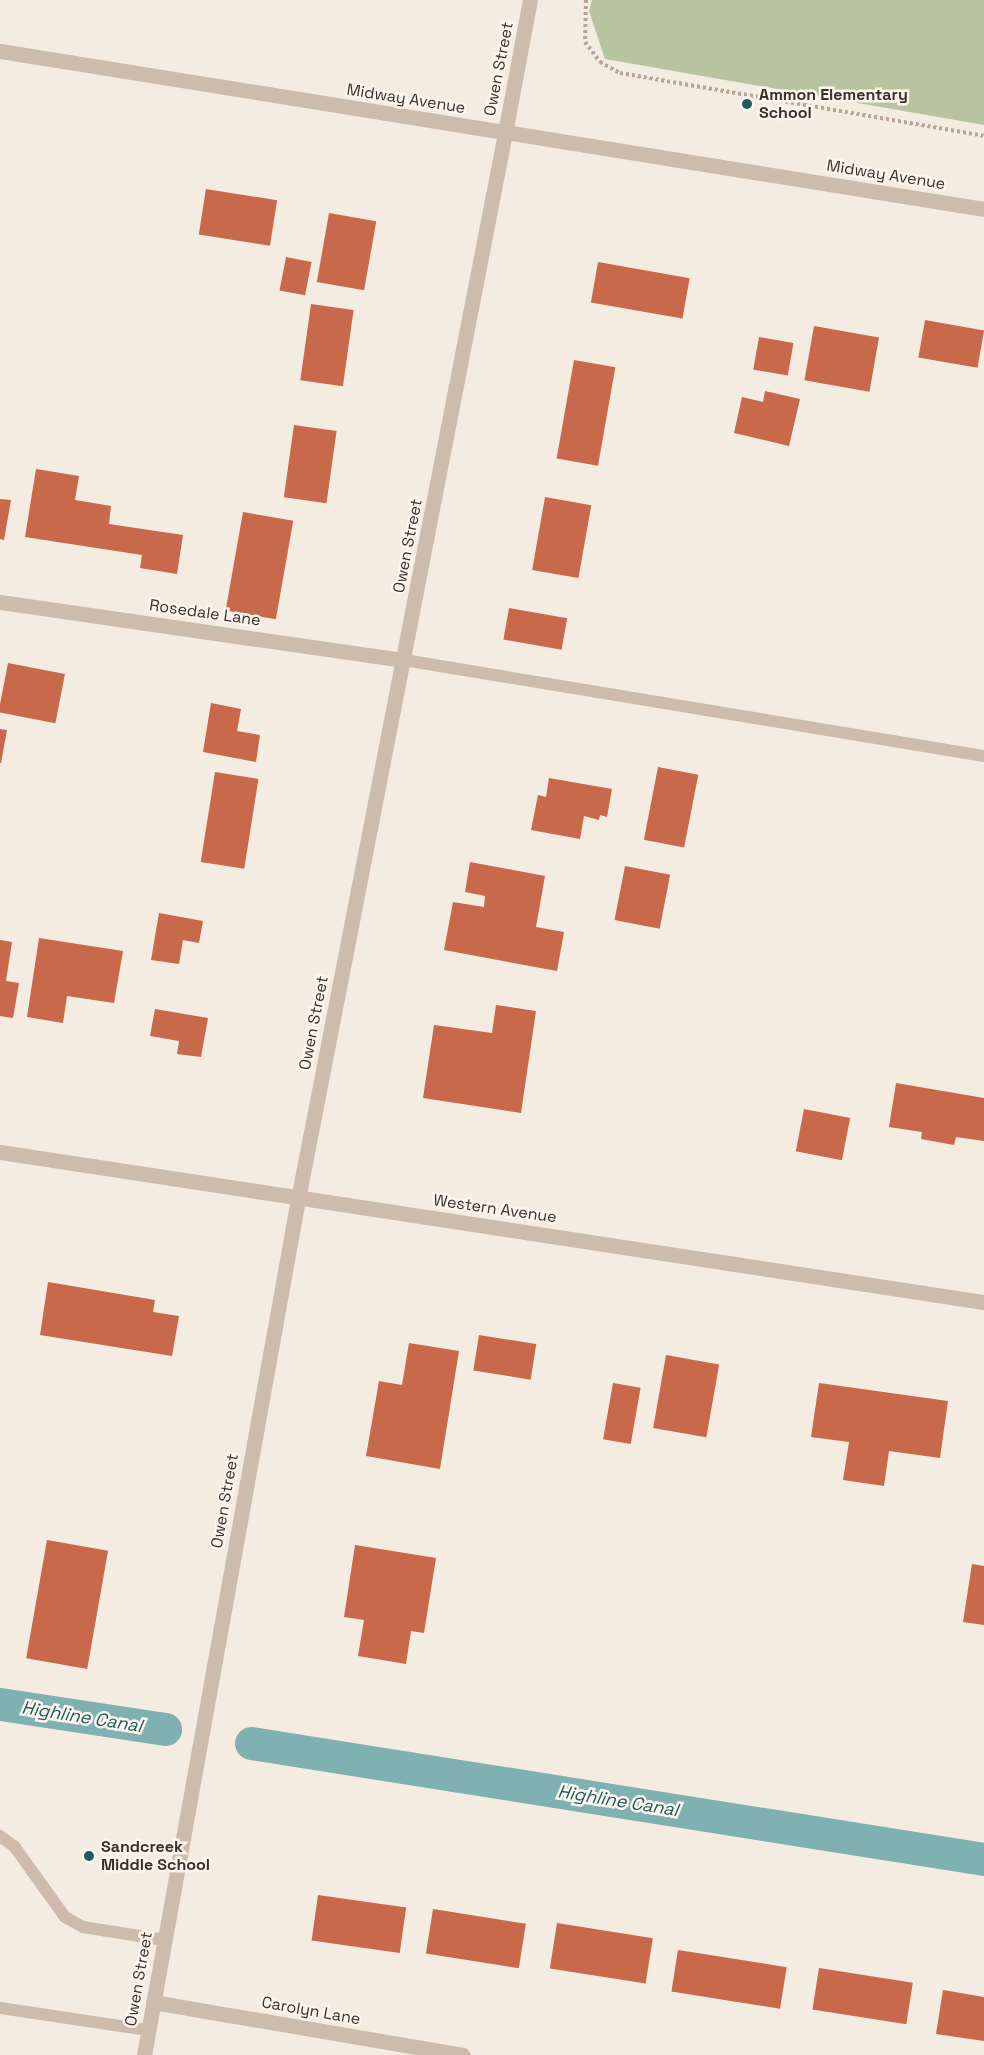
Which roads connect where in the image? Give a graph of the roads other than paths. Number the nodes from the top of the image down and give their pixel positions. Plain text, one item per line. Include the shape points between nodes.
1 (530, 0) edge
2 (0, 51) edge
3 (505, 133) junction
4 (984, 208) edge
5 (0, 602) edge
6 (404, 660) junction
7 (984, 756) edge
8 (0, 1152) edge
9 (298, 1199) junction
10 (984, 1302) edge
11 (0, 1836) edge
12 (164, 1940) junction
13 (153, 2002) junction
14 (0, 2008) edge
15 (148, 2030) junction
16 (144, 2055) edge
17 (463, 2055) edge

1 - 3 street, Owen Street
2 - 3 street, Midway Avenue
3 - 4 street, Midway Avenue
3 - 6 street, Owen Street
5 - 6 street, Rosedale Lane
6 - 7 lane
6 - 9 street, Owen Street
8 - 9 street, Western Avenue
9 - 10 street, Western Avenue
9 - 12 street, Owen Street
11 - 12 lane via 14,1846 65,1917 83,1927
12 - 13 street, Owen Street
13 - 15 street, Owen Street
13 - 17 street, Carolyn Lane
14 - 15 lane
15 - 16 street, Owen Street

